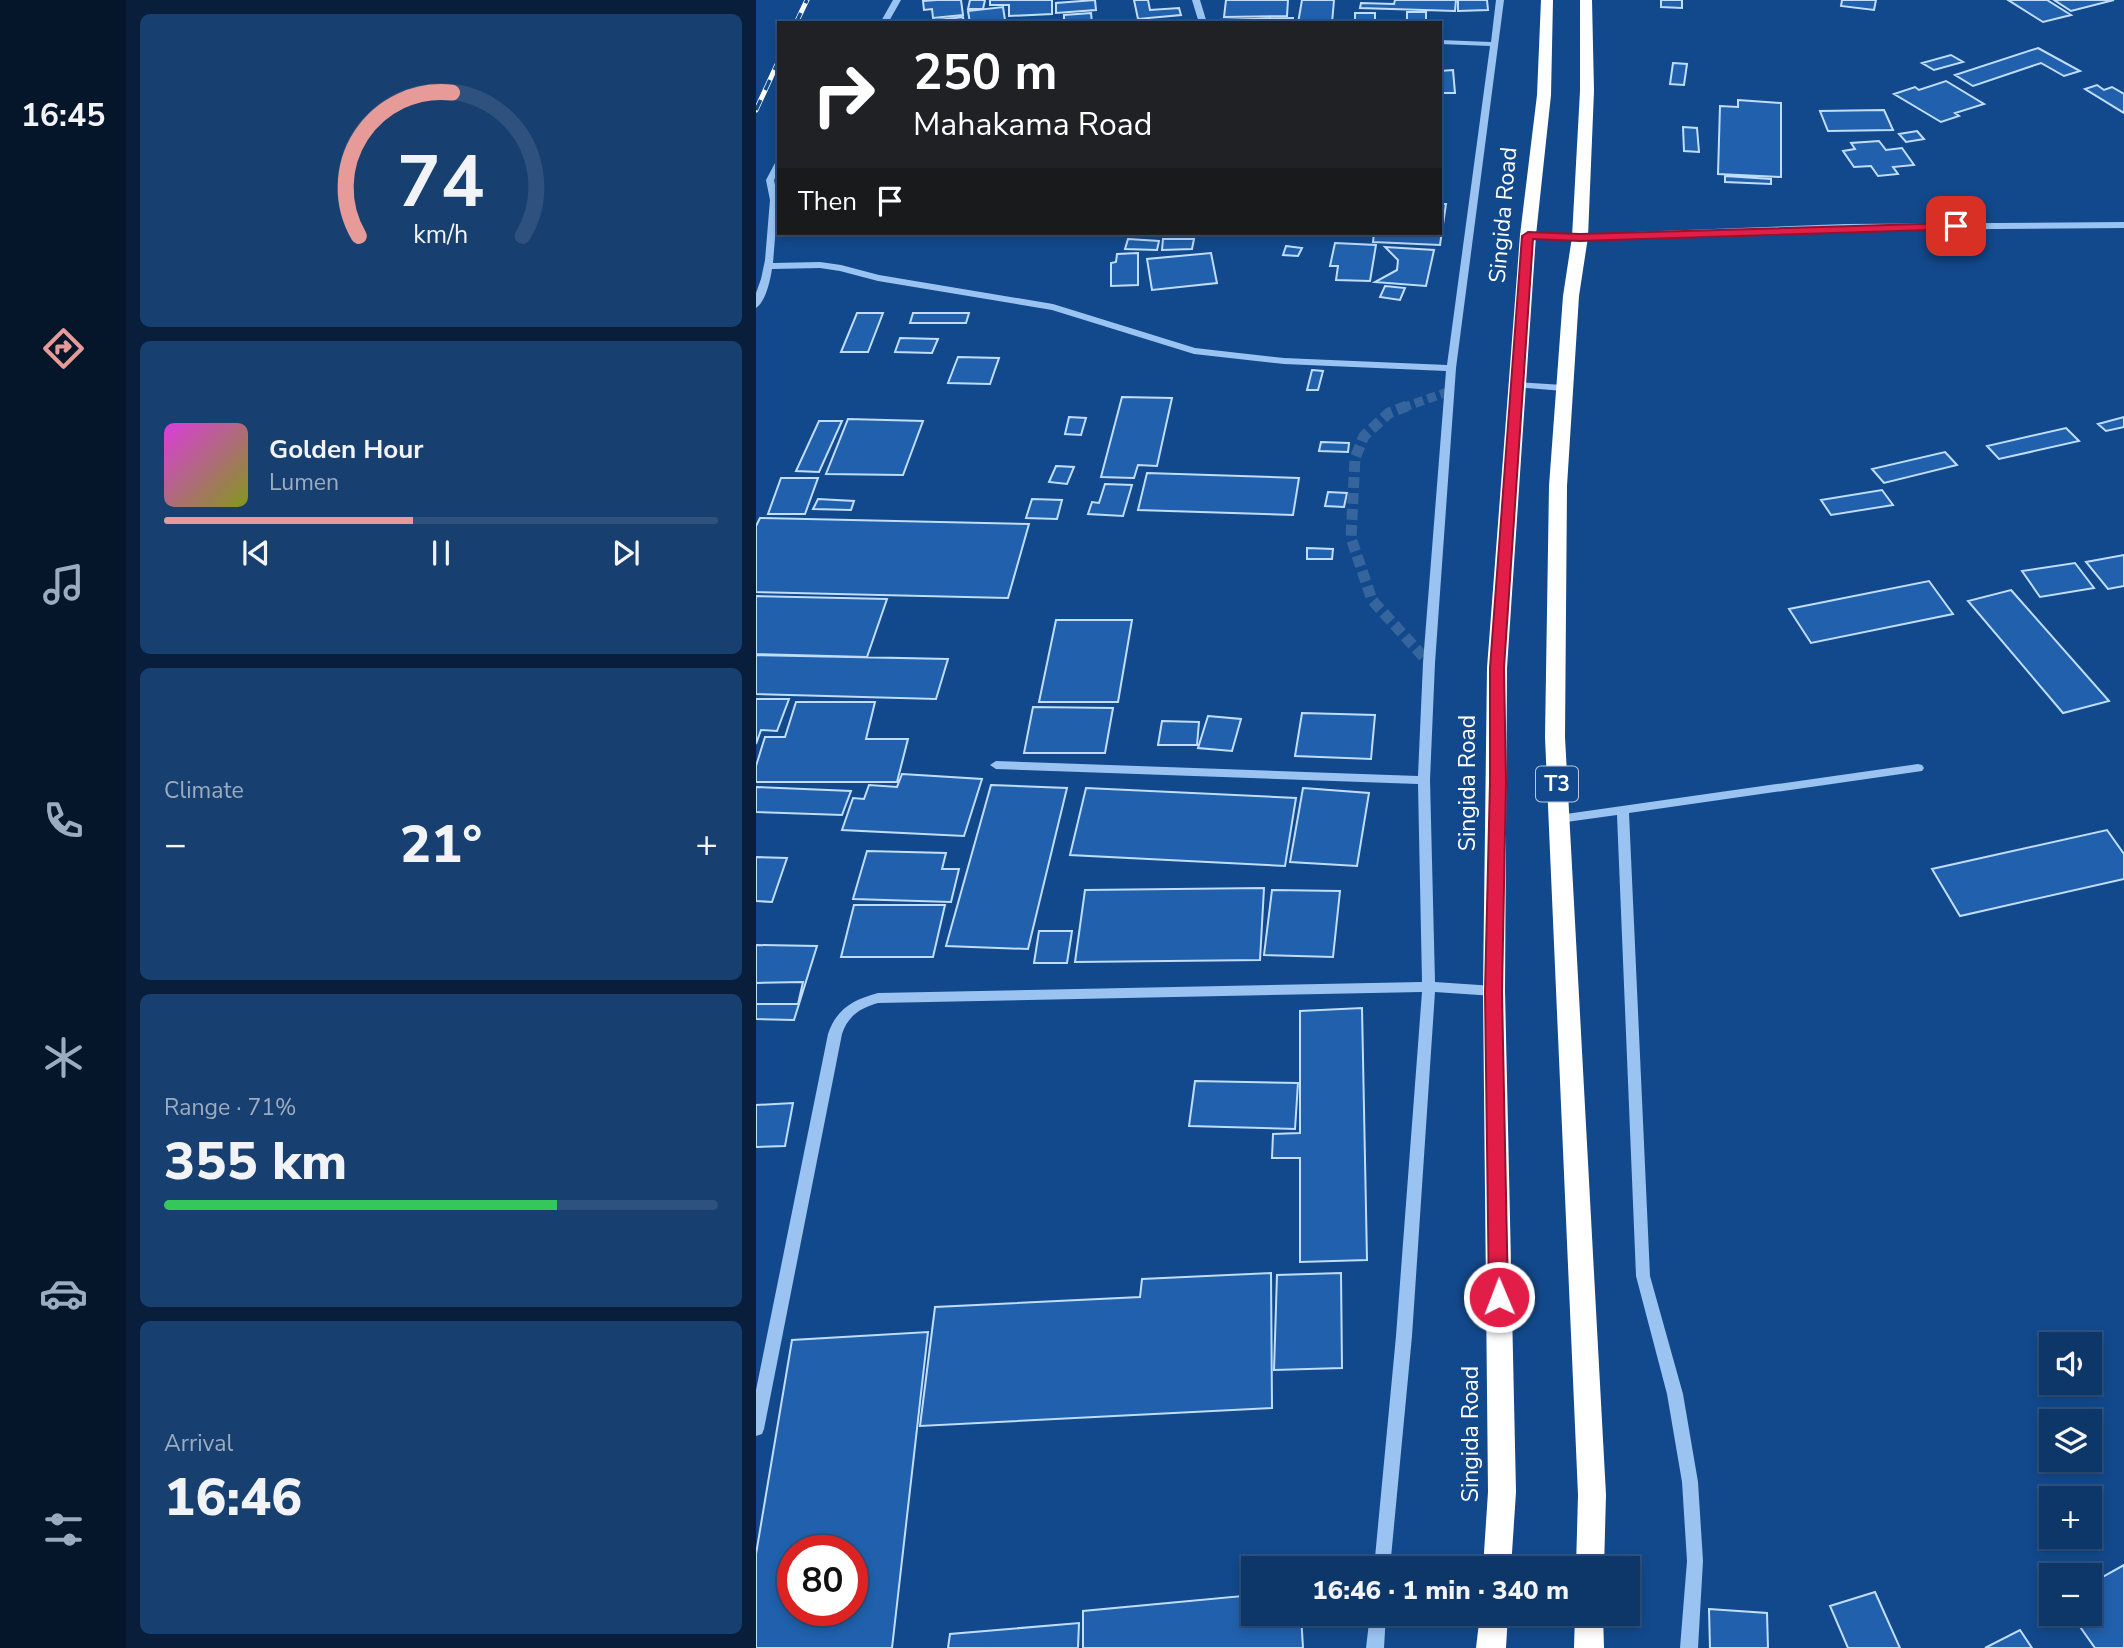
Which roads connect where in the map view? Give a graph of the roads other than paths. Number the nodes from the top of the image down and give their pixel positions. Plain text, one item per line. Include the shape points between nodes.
1 (897, 0) edge
2 (1196, 0) edge
3 (1500, 0) edge
4 (1547, 0) edge
5 (1586, 0) edge
6 (885, 21) edge
7 (1202, 21) edge
8 (1442, 42) edge
9 (1494, 44) junction
10 (777, 167) edge
11 (2124, 225) edge
12 (1528, 236) junction
13 (1580, 237) junction
14 (768, 266) junction
15 (756, 305) edge
16 (1451, 368) junction
17 (1517, 385) junction
18 (1563, 388) junction
19 (996, 765) dead end
20 (1919, 768) dead end
21 (1424, 780) junction
22 (1623, 810) junction
23 (1559, 820) junction
24 (1429, 987) junction
25 (1494, 992) junction
26 (756, 1429) edge
27 (1383, 1556) edge
28 (1498, 1556) edge
29 (1590, 1556) edge
30 (1377, 1626) edge
31 (1493, 1626) edge
32 (1589, 1626) edge
33 (1375, 1648) edge
34 (1491, 1648) edge
35 (1589, 1648) edge
36 (1689, 1648) edge

1 - 6 street
2 - 7 street
3 - 9 street
4 - 12 highway, Singida Road via 1544,95
5 - 13 highway, T3
8 - 9 street
9 - 16 street
10 - 14 street via 770,180 774,200
11 - 13 street
12 - 13 street
12 - 17 highway, Singida Road
13 - 18 highway, T3
14 - 15 street
14 - 16 street via 841,268 1052,307 1194,351 1284,361
16 - 21 street
17 - 18 street
17 - 25 highway, Singida Road via 1497,668
18 - 23 highway, T3 via 1555,737
19 - 21 street
20 - 22 street
21 - 24 street
22 - 23 street
22 - 36 street via 1643,1276 1675,1394 1690,1482 1695,1560
23 - 29 highway, T3 via 1592,1494
24 - 25 street
24 - 26 street via 878,998 849,1009 835,1034
24 - 27 street
25 - 28 highway, Singida Road via 1502,1492
30 - 33 street
31 - 34 highway
32 - 35 highway

